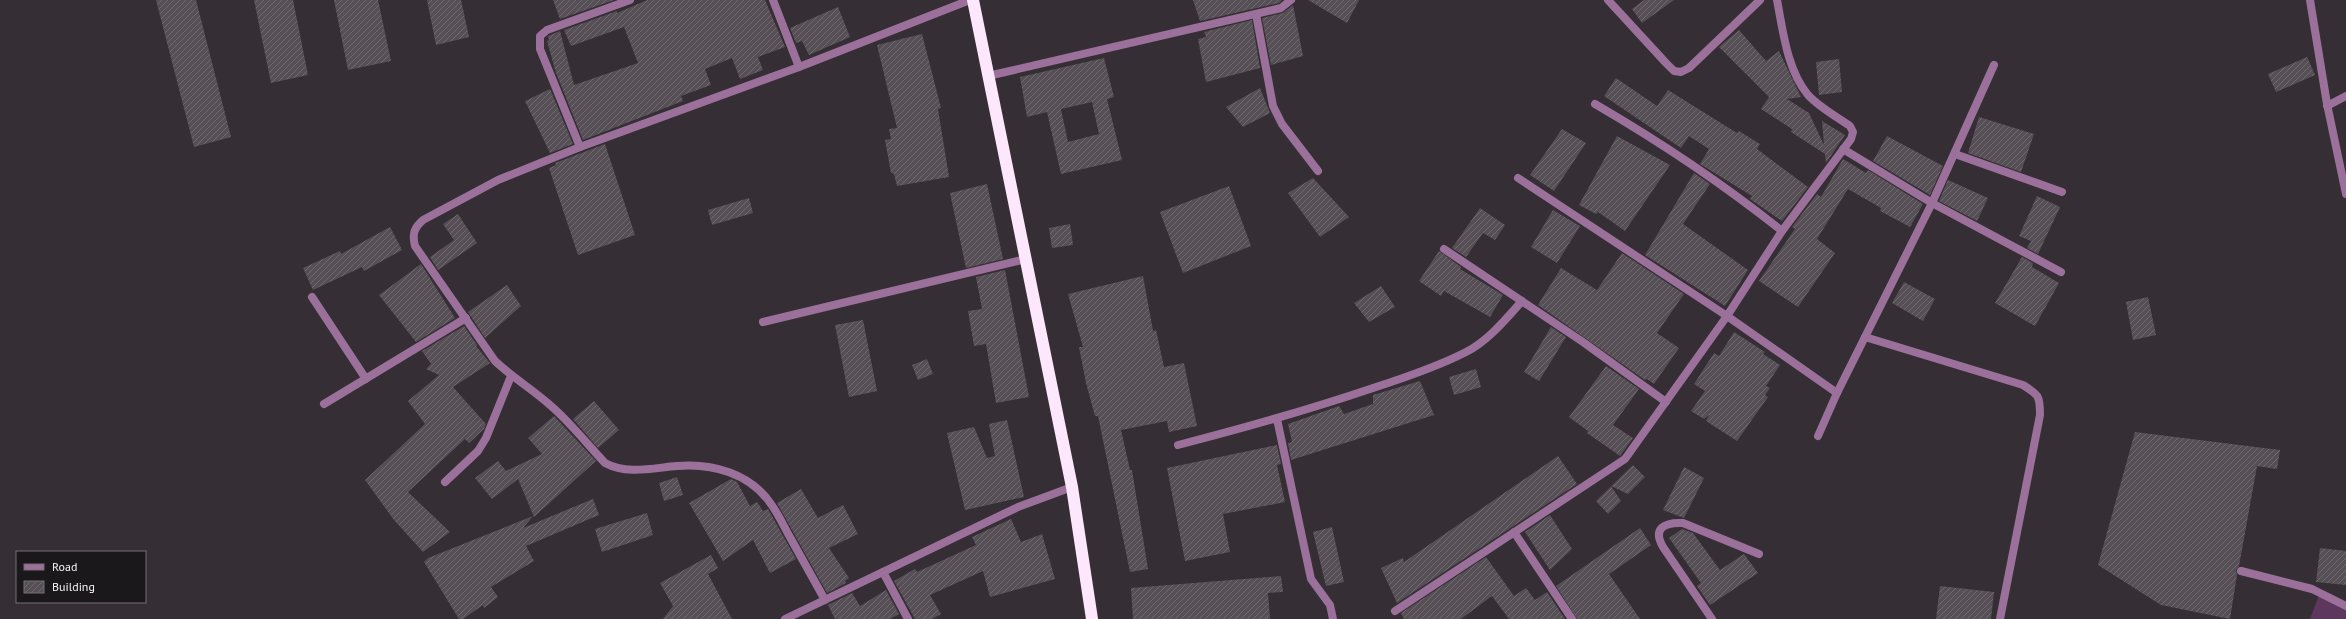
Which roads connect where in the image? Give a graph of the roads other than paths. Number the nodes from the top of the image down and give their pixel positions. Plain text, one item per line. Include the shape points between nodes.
1 (630, 0) edge
2 (773, 0) edge
3 (971, 0) edge
4 (1292, 0) edge
5 (1608, 0) edge
6 (1760, 0) edge
7 (1777, 0) edge
8 (2310, 0) edge
9 (1256, 14) junction
10 (1994, 65) dead end
11 (799, 67) junction
12 (988, 76) junction
13 (2346, 96) edge
14 (1595, 104) dead end
15 (2328, 106) junction
16 (580, 147) junction
17 (1843, 149) junction
18 (1955, 154) junction
19 (1318, 171) dead end
20 (1518, 178) dead end
21 (2062, 192) dead end
22 (2346, 194) edge
23 (1932, 203) junction
24 (1782, 231) junction
25 (1444, 249) dead end
26 (1026, 259) junction
27 (2061, 272) dead end
28 (312, 298) dead end
29 (1522, 301) junction
30 (1727, 316) junction
31 (466, 318) junction
32 (763, 322) dead end
33 (1865, 337) junction
34 (511, 376) junction
35 (366, 379) junction
36 (1837, 393) junction
37 (1666, 402) junction
38 (324, 404) dead end
39 (1277, 419) junction
40 (1818, 436) dead end
41 (1178, 444) dead end
42 (445, 482) dead end
43 (1072, 487) junction
44 (1514, 532) junction
45 (1759, 554) dead end
46 (2241, 571) dead end
47 (883, 572) junction
48 (825, 600) junction
49 (2346, 606) edge
50 (1395, 611) dead end
51 (785, 619) edge
52 (908, 619) edge
53 (1092, 619) edge
54 (1333, 619) edge
55 (1572, 619) edge
56 (1712, 619) edge
57 (2000, 619) edge

1 - 16 street via 547,30 540,36 540,48
2 - 11 street
3 - 11 street
3 - 12 highway
4 - 9 street via 1281,8
5 - 6 street via 1674,71 1681,72 1689,68
7 - 17 street via 1785,39 1800,85 1810,96 1850,126 1853,132
8 - 15 street
9 - 12 street
9 - 19 street via 1272,106 1282,124
10 - 18 street
11 - 16 street
12 - 26 highway
13 - 15 street
14 - 24 street via 1661,142 1734,193
15 - 22 street
16 - 31 street via 498,180 423,220 416,227 413,236 415,246
17 - 23 street
17 - 24 street
18 - 21 street
18 - 23 street
20 - 30 street
23 - 27 street
23 - 33 street
24 - 30 street
25 - 29 street
26 - 32 street
26 - 43 highway
28 - 35 street
29 - 37 street
29 - 39 street via 1502,324 1467,352 1396,380
30 - 36 street
30 - 37 street
31 - 34 street via 495,360
31 - 35 street
33 - 36 street
33 - 57 street via 2023,385 2040,399 2040,415
34 - 42 street via 482,444 468,462
34 - 48 street via 552,406 605,463 616,469 710,466 734,473 756,488 771,503
35 - 38 street
36 - 40 street
37 - 44 street via 1624,459
39 - 41 street
39 - 54 street via 1311,578 1330,605
43 - 47 street via 1018,507
43 - 53 highway
44 - 50 street
44 - 55 street
45 - 56 street via 1683,523 1672,522 1664,525 1658,539
46 - 49 street via 2312,589
47 - 48 street
47 - 52 street
48 - 51 street

